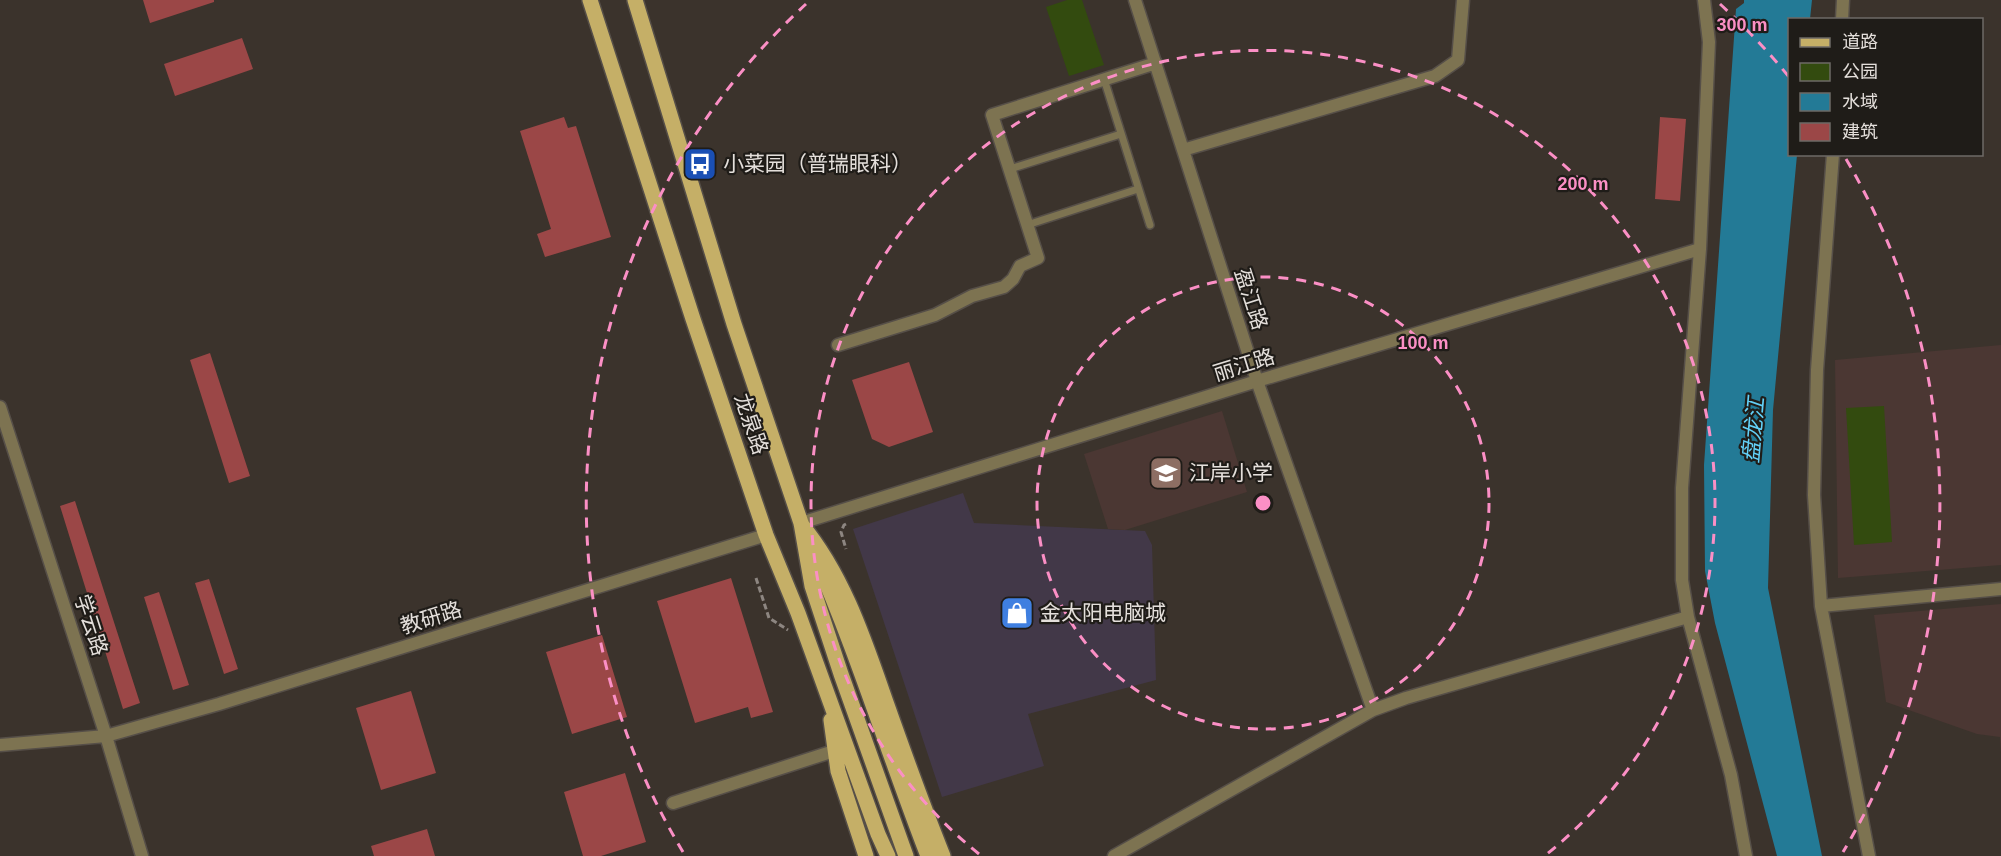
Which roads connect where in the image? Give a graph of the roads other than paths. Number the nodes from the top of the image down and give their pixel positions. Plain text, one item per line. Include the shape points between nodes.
1 (590, 0) edge
2 (635, 0) edge
3 (1135, 0) edge
4 (1463, 0) edge
5 (1704, 0) edge
6 (1843, 0) edge
7 (1842, 18) edge
8 (1156, 63) junction
9 (1104, 79) junction
10 (1121, 134) junction
11 (1182, 150) junction
12 (1833, 156) edge
13 (1010, 170) junction
14 (1138, 189) junction
15 (1027, 225) junction
16 (1150, 225) dead end
17 (1700, 249) junction
18 (838, 345) dead end
19 (1257, 381) junction
20 (0, 407) edge
21 (6, 444) edge
22 (801, 523) junction
23 (766, 535) junction
24 (2001, 589) edge
25 (1821, 606) junction
26 (1688, 617) junction
27 (829, 699) junction
28 (1373, 710) junction
29 (106, 736) junction
30 (0, 745) edge
31 (834, 752) junction
32 (674, 802) dead end
33 (142, 856) edge
34 (866, 856) edge
35 (886, 856) edge
36 (906, 856) edge
37 (928, 856) edge
38 (943, 856) edge
39 (1114, 856) edge
40 (1746, 856) edge
41 (1869, 856) edge

1 - 23 main road, 龙泉路
2 - 22 main road, 龙泉路 via 734,324
3 - 8 street, 盈江路
4 - 11 street via 1458,60 1435,76
5 - 17 street via 1709,42
6 - 7 street
8 - 9 street
8 - 11 street, 盈江路
9 - 10 lane
9 - 13 street via 992,115
10 - 13 lane
10 - 14 lane
11 - 19 street, 盈江路
12 - 25 street via 1817,370 1814,495
13 - 15 street
14 - 15 lane
14 - 16 lane
15 - 18 street via 1038,258 1020,266 1004,287 972,296 935,315
17 - 19 street, 丽江路
17 - 26 street via 1682,488 1682,580
19 - 22 street, 丽江路
19 - 28 street, 盈江路
20 - 21 street, 学云路
21 - 29 street, 学云路
22 - 36 main road, 龙泉路 via 816,597
22 - 37 main road via 850,638
22 - 38 main road via 831,566 860,629
23 - 27 main road, 龙泉路
23 - 29 street, 教研路
24 - 25 street
25 - 41 street
26 - 28 street
26 - 40 street via 1731,775
27 - 31 main road
27 - 35 main road, 龙泉路
28 - 39 street
29 - 30 street, 教研路
29 - 33 street, 学云路
31 - 32 street
31 - 34 main road

